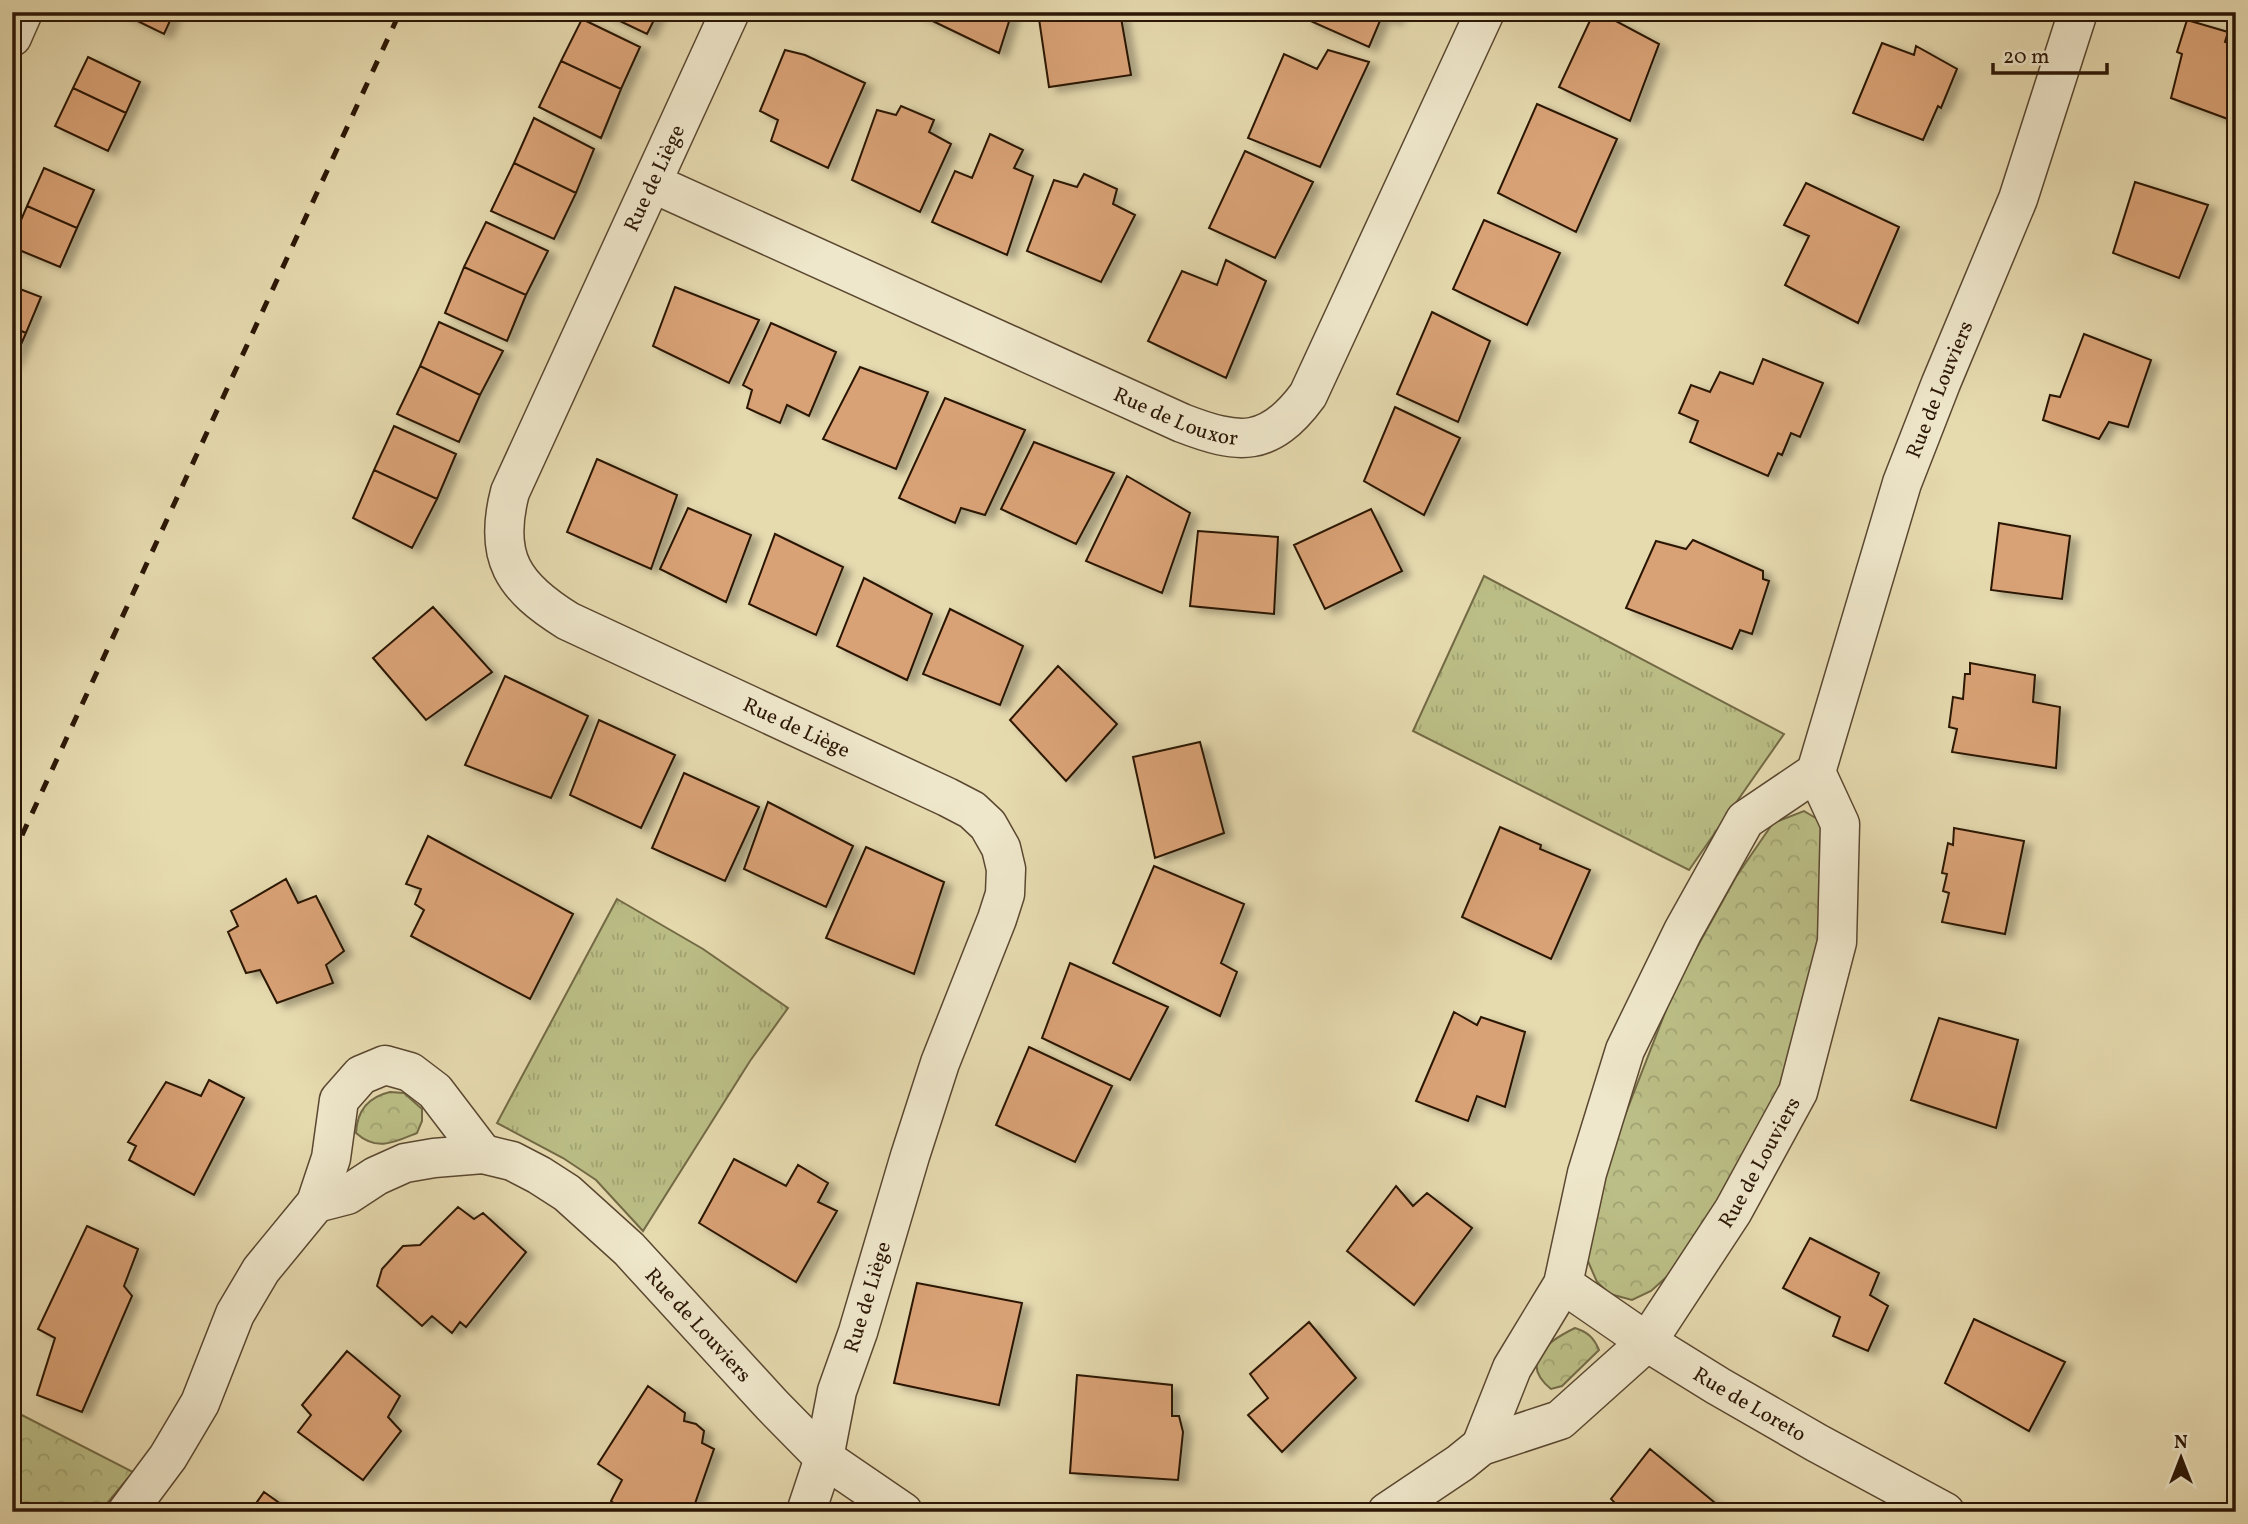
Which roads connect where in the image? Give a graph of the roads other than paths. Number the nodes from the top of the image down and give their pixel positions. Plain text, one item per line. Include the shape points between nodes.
1 (23, 12) edge
2 (730, 12) edge
3 (1485, 12) edge
4 (2078, 12) edge
5 (12, 37) edge
6 (652, 183) junction
7 (1816, 772) junction
8 (483, 1154) junction
9 (316, 1203) junction
10 (1563, 1284) junction
11 (1647, 1342) junction
12 (1480, 1446) junction
13 (824, 1458) junction
14 (127, 1512) edge
15 (806, 1512) edge
16 (903, 1512) edge
17 (1388, 1512) edge
18 (1945, 1512) edge

1 - 5 street
2 - 6 street, Rue de Liège
3 - 6 street, Rue de Louxor via 1308,396 1292,416 1255,438 1212,435 1182,424
4 - 7 street, Rue de Louviers via 2018,199 1902,483
6 - 13 street, Rue de Liège via 510,492 503,536 516,576 527,592 569,621 972,810 988,825 1006,869 998,919 940,1063 837,1391
7 - 10 street, Rue de Louviers via 1745,820 1683,931 1625,1050 1587,1173
7 - 11 street, Rue de Louviers via 1840,824 1837,942 1798,1092 1733,1211
8 - 9 street, Rue de Louviers via 405,1163 347,1195
8 - 9 street via 435,1091 410,1072 385,1065 360,1075 340,1100 331,1158
8 - 13 street, Rue de Louviers via 512,1161 567,1193 629,1249
9 - 14 street via 261,1270 236,1314 200,1403
10 - 11 street, Rue de Loreto
10 - 12 street, Rue de Louviers via 1511,1368
11 - 12 street, Rue de Louviers via 1560,1420
11 - 18 street, Rue de Loreto
12 - 17 street, Rue de Louviers
13 - 15 street, Rue de Liège
13 - 16 street, Rue de Louviers

